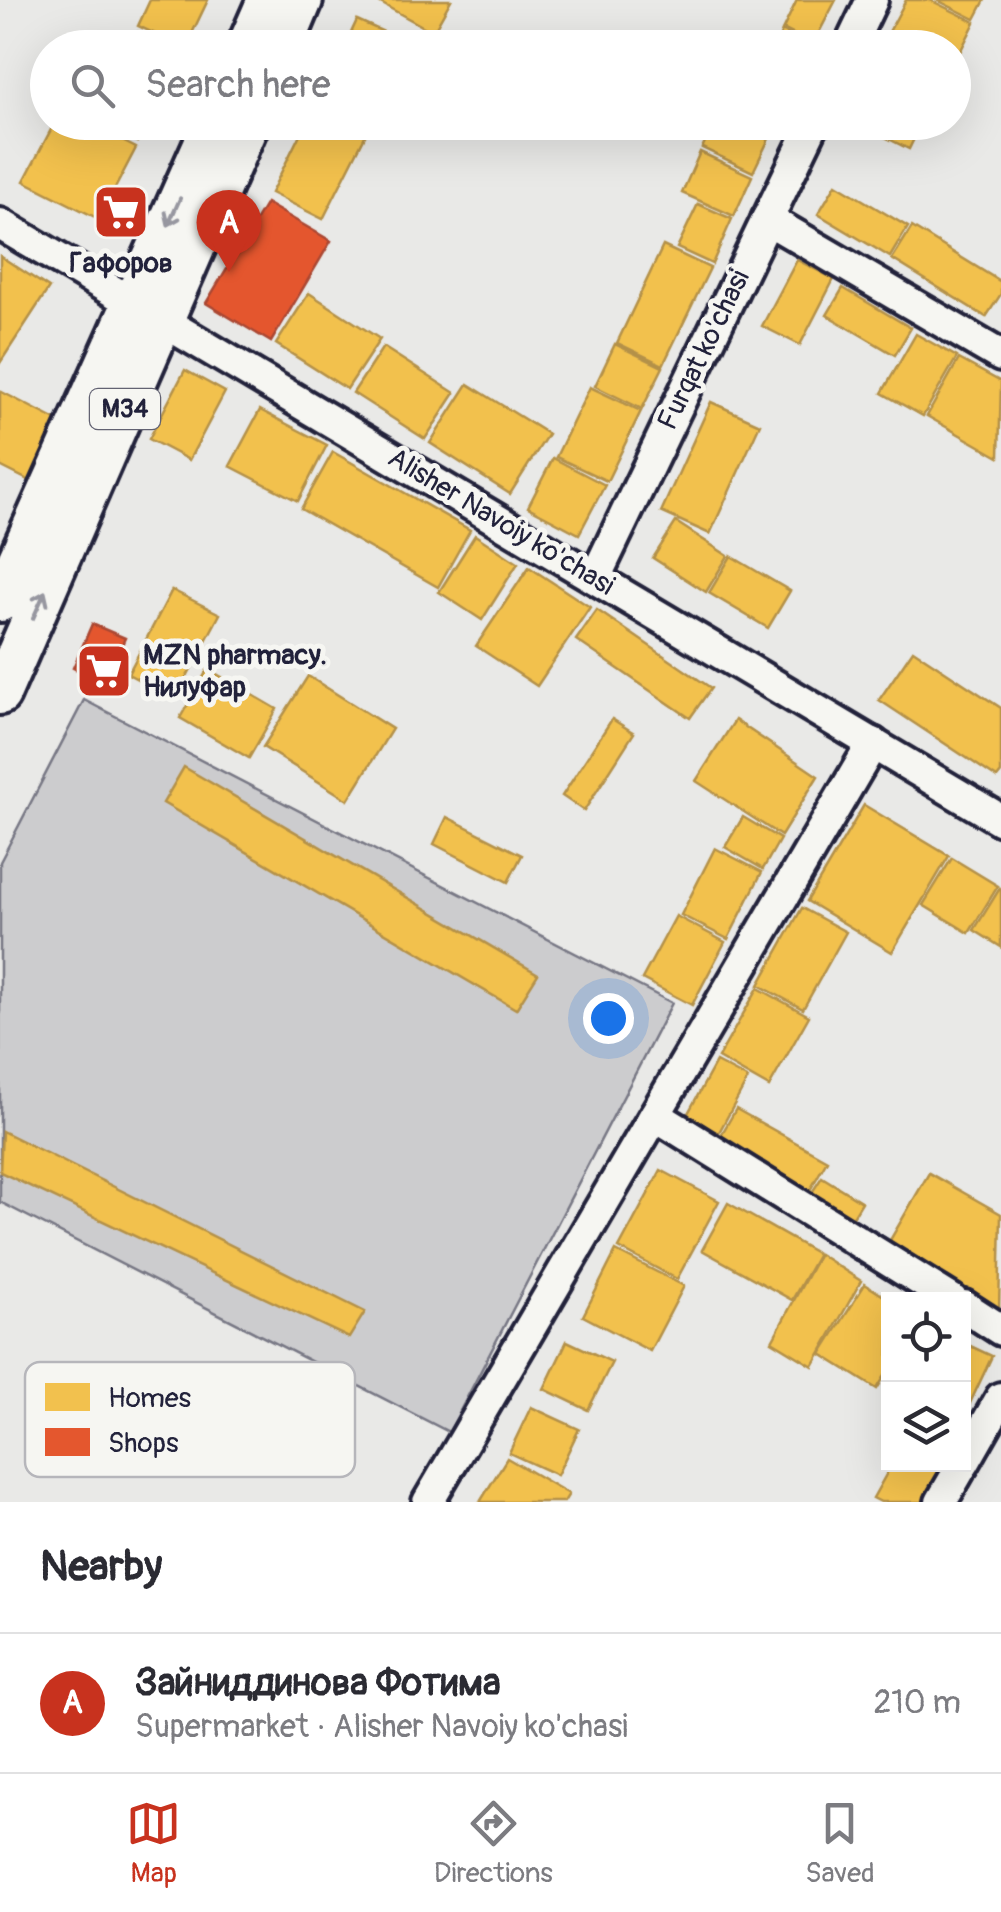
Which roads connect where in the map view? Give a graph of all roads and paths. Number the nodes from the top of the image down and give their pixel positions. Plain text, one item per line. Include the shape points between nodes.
1 (268, 0) edge
2 (302, 0) edge
3 (872, 0) edge
4 (255, 30) edge
5 (290, 30) edge
6 (858, 30) edge
7 (208, 140) edge
8 (240, 140) edge
9 (805, 140) edge
10 (767, 219) junction
11 (0, 224) edge
12 (148, 314) junction
13 (1001, 356) edge
14 (596, 578) junction
15 (0, 602) edge
16 (0, 694) edge
17 (873, 744) junction
18 (1001, 820) edge
19 (655, 1116) junction
20 (939, 1292) edge
21 (971, 1311) edge
22 (1001, 1330) edge
23 (1001, 1398) edge
24 (971, 1450) edge
25 (958, 1472) edge
26 (428, 1502) edge
27 (941, 1502) edge

1 - 4 main road
2 - 5 main road
3 - 6 street
7 -> 12 main road, M34
8 - 12 main road, M34
9 - 10 street, Furqat ko'chasi
10 - 13 street
10 - 14 street, Furqat ko'chasi
11 - 12 street, Alisher Navoiy ko'chasi
12 - 14 street, Alisher Navoiy ko'chasi
12 - 15 main road, M34
16 -> 12 main road, M34
14 - 17 street, Alisher Navoiy ko'chasi
17 - 18 street, Alisher Navoiy ko'chasi
17 - 19 street
19 - 20 street
19 - 26 street
21 - 22 street
23 - 24 street
25 - 27 street

